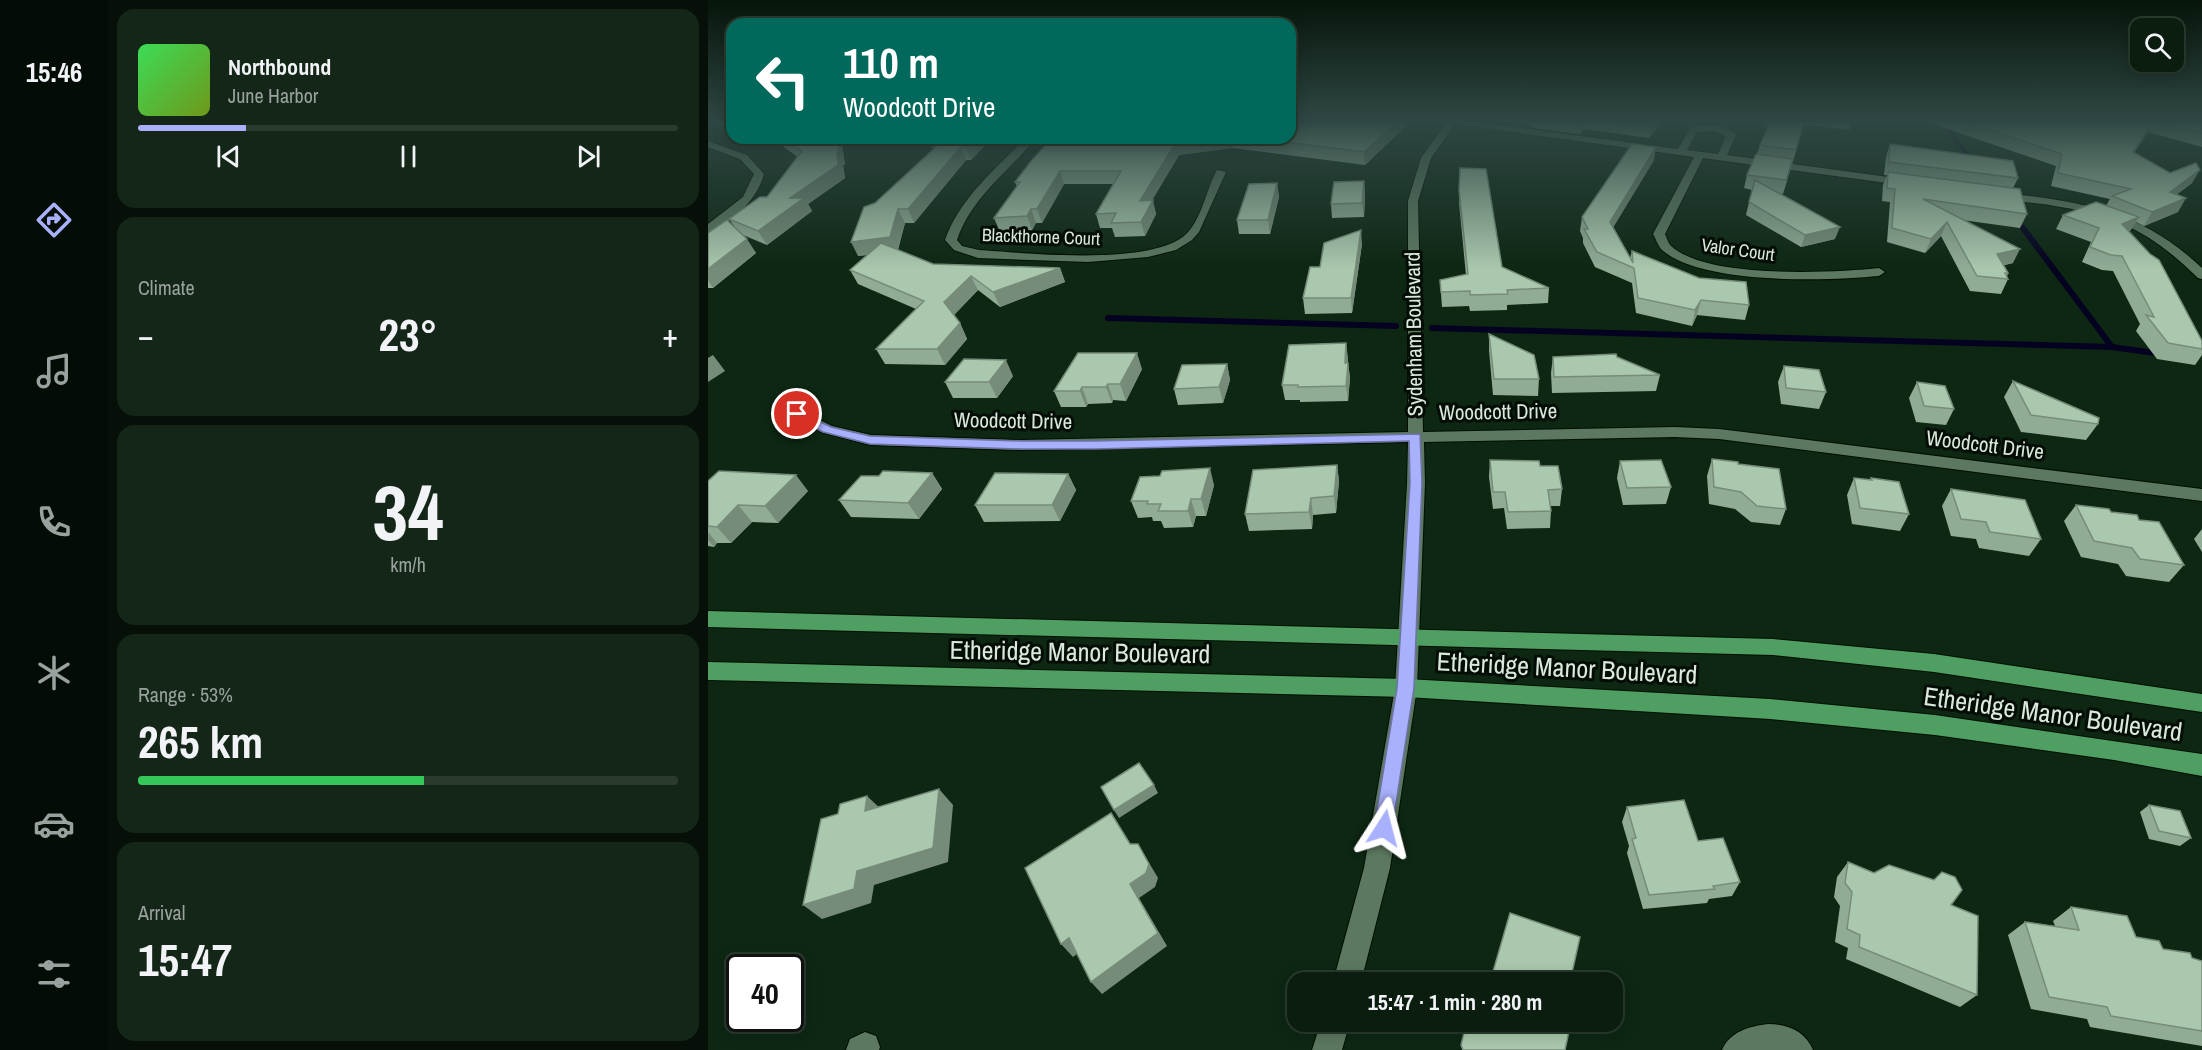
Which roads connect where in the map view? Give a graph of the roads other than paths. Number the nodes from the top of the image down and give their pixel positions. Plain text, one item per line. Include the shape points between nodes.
1 (758, 171) edge
2 (999, 171) edge
3 (1420, 171) edge
4 (1691, 171) edge
5 (1826, 171) edge
6 (1221, 172) dead end
7 (1923, 184) edge
8 (1994, 194) edge
9 (708, 229) edge
10 (1879, 272) dead end
11 (2202, 275) edge
12 (797, 414) dead end
13 (1415, 437) junction
14 (2202, 495) edge
15 (708, 619) edge
16 (1408, 636) junction
17 (708, 671) edge
18 (1406, 688) junction
19 (2202, 703) edge
20 (2202, 765) edge
21 (1350, 972) edge
22 (1333, 1032) edge
23 (1327, 1050) edge
24 (1737, 1050) edge
25 (1798, 1050) edge

1 - 9 street via 756,188
2 - 6 street, Blackthorne Court via 952,230 951,240 958,248 978,254 1121,258 1161,251 1188,238
3 - 13 street, Sydenham Boulevard via 1413,201
4 - 10 street, Valor Court via 1659,234 1663,246 1673,254 1704,266 1752,272 1822,277
5 - 7 street
8 - 11 street via 2070,205 2133,224 2170,246
12 - 13 street, Woodcott Drive via 827,429 870,440 1074,445
13 - 14 street, Woodcott Drive via 1719,434
13 - 16 street, Sydenham Boulevard
15 - 16 main road, Etheridge Manor Boulevard
16 - 18 street, Sydenham Boulevard
16 - 19 main road, Etheridge Manor Boulevard via 1858,653 1958,664
17 - 18 main road, Etheridge Manor Boulevard
18 - 20 main road, Etheridge Manor Boulevard via 1828,712
18 - 21 street, Sydenham Boulevard via 1377,868
22 - 23 street
24 - 25 street via 1748,1042 1775,1039

